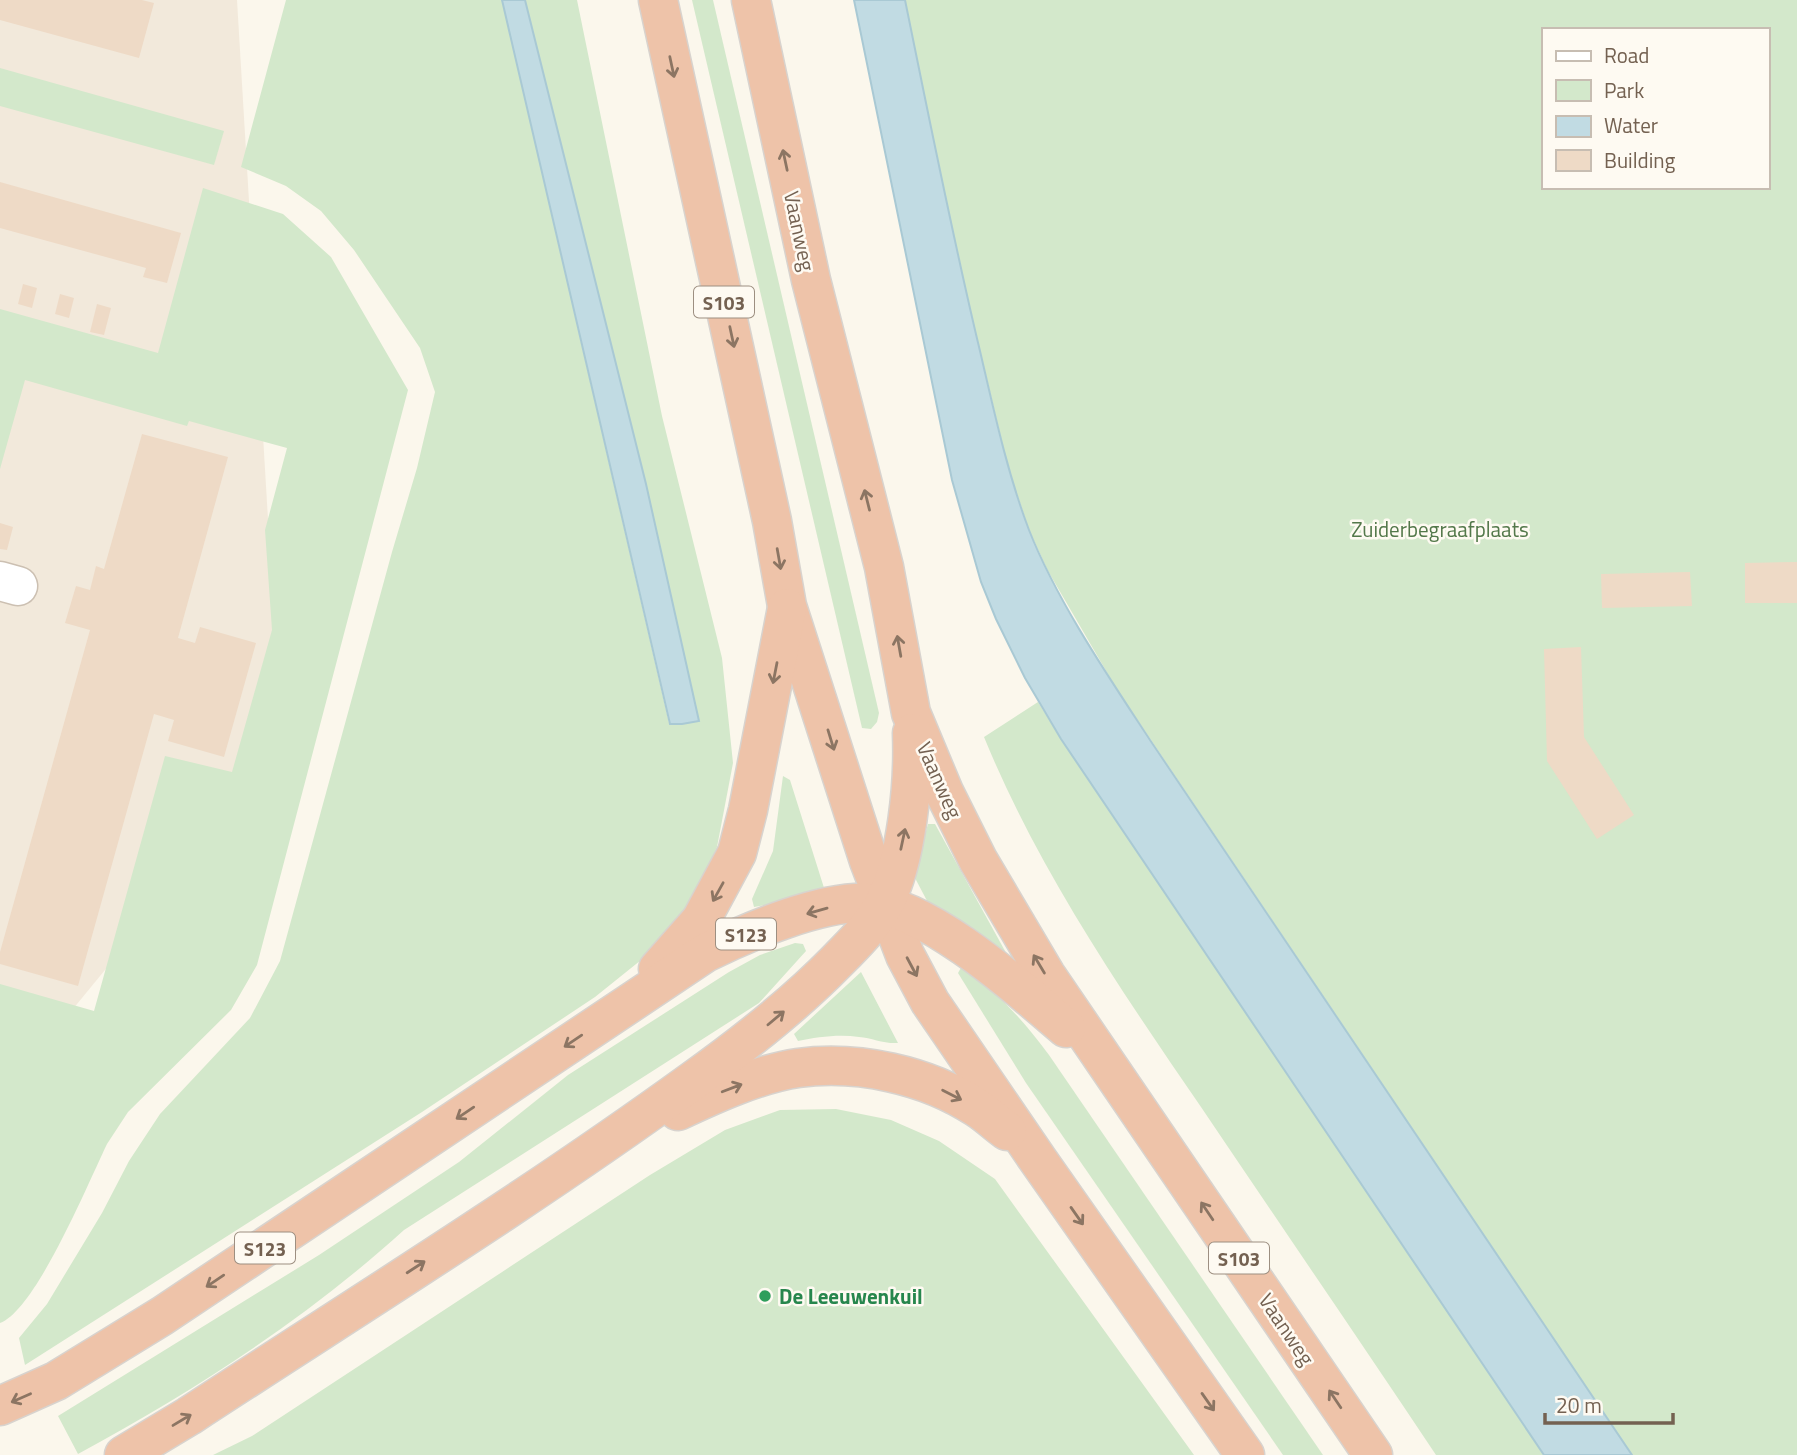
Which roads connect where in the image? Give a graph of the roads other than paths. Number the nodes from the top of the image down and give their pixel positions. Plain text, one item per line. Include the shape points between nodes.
1 (658, 0) edge
2 (751, 0) edge
3 (788, 606) junction
4 (911, 713) junction
5 (884, 905) junction
6 (623, 1006) junction
7 (1105, 1061) junction
8 (603, 1146) junction
9 (1038, 1160) junction
10 (0, 1406) edge
11 (124, 1455) edge
12 (1245, 1455) edge
13 (1373, 1455) edge

1 -> 3 highway, S103
4 -> 2 highway, Vaanweg / S103 via 884,567 811,280
3 -> 5 highway, S103
3 -> 6 highway via 737,853 701,920
5 -> 4 highway via 909,809
7 -> 4 highway, Vaanweg / S103 via 1046,975 978,860
5 -> 6 highway, S123 via 846,903 769,925 705,953
5 - 7 highway via 960,943
8 -> 5 highway via 800,998
5 -> 9 highway, S103 via 930,1002
6 -> 10 highway, S123 via 162,1316 56,1381
13 -> 7 highway, Vaanweg / S103
8 -> 9 highway via 738,1085 798,1068 866,1067 933,1086 977,1108
11 -> 8 highway
9 -> 12 highway, S103

